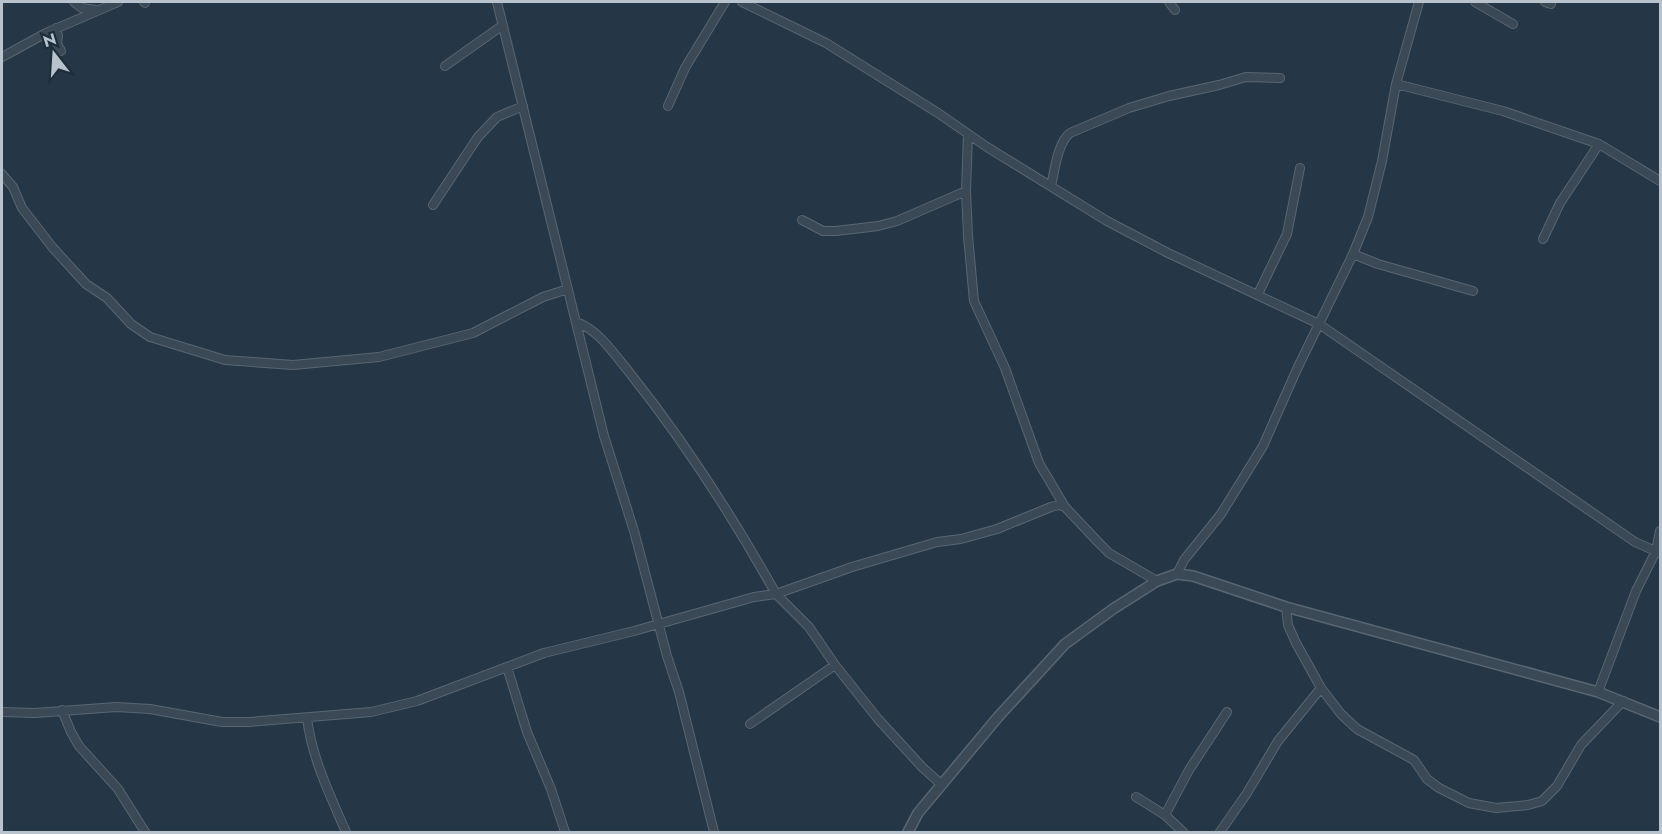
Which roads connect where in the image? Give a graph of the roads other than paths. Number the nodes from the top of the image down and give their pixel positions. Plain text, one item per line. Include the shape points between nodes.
1 (74, 2) edge
2 (118, 2) edge
3 (497, 2) edge
4 (725, 2) edge
5 (742, 2) edge
6 (1169, 2) edge
7 (1419, 2) edge
8 (1475, 2) edge
9 (98, 10) junction
10 (1175, 10) dead end
11 (1512, 24) dead end
12 (503, 25) junction
13 (56, 28) junction
14 (61, 51) dead end
15 (2, 57) edge
16 (445, 66) dead end
17 (1280, 78) dead end
18 (1396, 84) junction
19 (523, 106) junction
20 (668, 106) dead end
21 (968, 134) junction
22 (1599, 144) junction
23 (1300, 168) dead end
24 (2, 174) edge
25 (1660, 182) edge
26 (1051, 186) junction
27 (966, 191) junction
28 (432, 205) dead end
29 (802, 220) dead end
30 (1543, 239) dead end
31 (1353, 254) junction
32 (568, 289) junction
33 (1473, 291) dead end
34 (1258, 294) junction
35 (576, 322) junction
36 (1319, 324) junction
37 (1065, 507) junction
38 (1660, 531) edge
39 (1658, 553) edge
40 (1177, 574) junction
41 (1157, 581) junction
42 (776, 594) junction
43 (1286, 607) junction
44 (659, 623) junction
45 (835, 665) junction
46 (507, 667) junction
47 (1321, 688) junction
48 (1598, 692) junction
49 (1623, 701) junction
50 (62, 710) junction
51 (2, 712) edge
52 (1227, 712) dead end
53 (1660, 717) edge
54 (307, 718) junction
55 (750, 724) dead end
56 (942, 785) junction
57 (1136, 798) dead end
58 (1165, 815) junction
59 (145, 832) edge
60 (346, 832) edge
61 (564, 832) edge
62 (714, 832) edge
63 (908, 832) edge
64 (1183, 832) edge
65 (1221, 832) edge

1 - 9 street via 81,8
2 - 9 street
3 - 12 street
4 - 20 street via 685,68
5 - 21 street via 826,43
6 - 10 street
7 - 18 street
8 - 11 street
9 - 13 street
12 - 16 street
12 - 19 street
13 - 14 street
13 - 15 street
17 - 26 street via 1246,77 1169,96 1070,133 1061,149
18 - 22 street via 1503,111
18 - 31 street via 1368,217
19 - 28 street via 497,117 478,137
19 - 32 street
21 - 26 street
21 - 27 street
22 - 25 street
22 - 30 street via 1560,203
23 - 34 street via 1284,244
24 - 32 street via 53,248 131,324 150,337 225,360 292,365 379,357 473,333 543,297
26 - 34 street via 1168,253
27 - 29 street via 878,226 823,231
27 - 37 street via 974,301 1005,368 1039,464
31 - 33 street
31 - 36 street
32 - 35 street
34 - 36 street
35 - 42 street via 609,348 655,405 741,532
35 - 44 street via 604,436
36 - 39 street via 1635,542
36 - 40 street via 1263,446 1221,514
37 - 41 street via 1109,553
37 - 42 street via 1051,507 997,529 852,567
38 - 39 street
39 - 48 street via 1636,591
40 - 41 street
40 - 43 street
41 - 56 street via 1065,644
42 - 44 street
42 - 45 street via 809,627
43 - 47 street via 1288,625
43 - 48 street
44 - 46 street via 544,653
44 - 62 street
45 - 55 street
45 - 56 street via 878,719
46 - 54 street via 390,709
46 - 61 street via 526,732
47 - 49 street via 1357,729 1414,760 1439,788 1468,803 1496,808 1542,801 1557,786 1581,745
47 - 65 street via 1278,741
48 - 49 street
49 - 53 street
50 - 51 street
50 - 54 street via 116,706 222,722
50 - 59 street via 80,746 118,789
52 - 58 street
54 - 60 street via 315,760
56 - 63 street via 918,813
57 - 58 street
58 - 64 street

